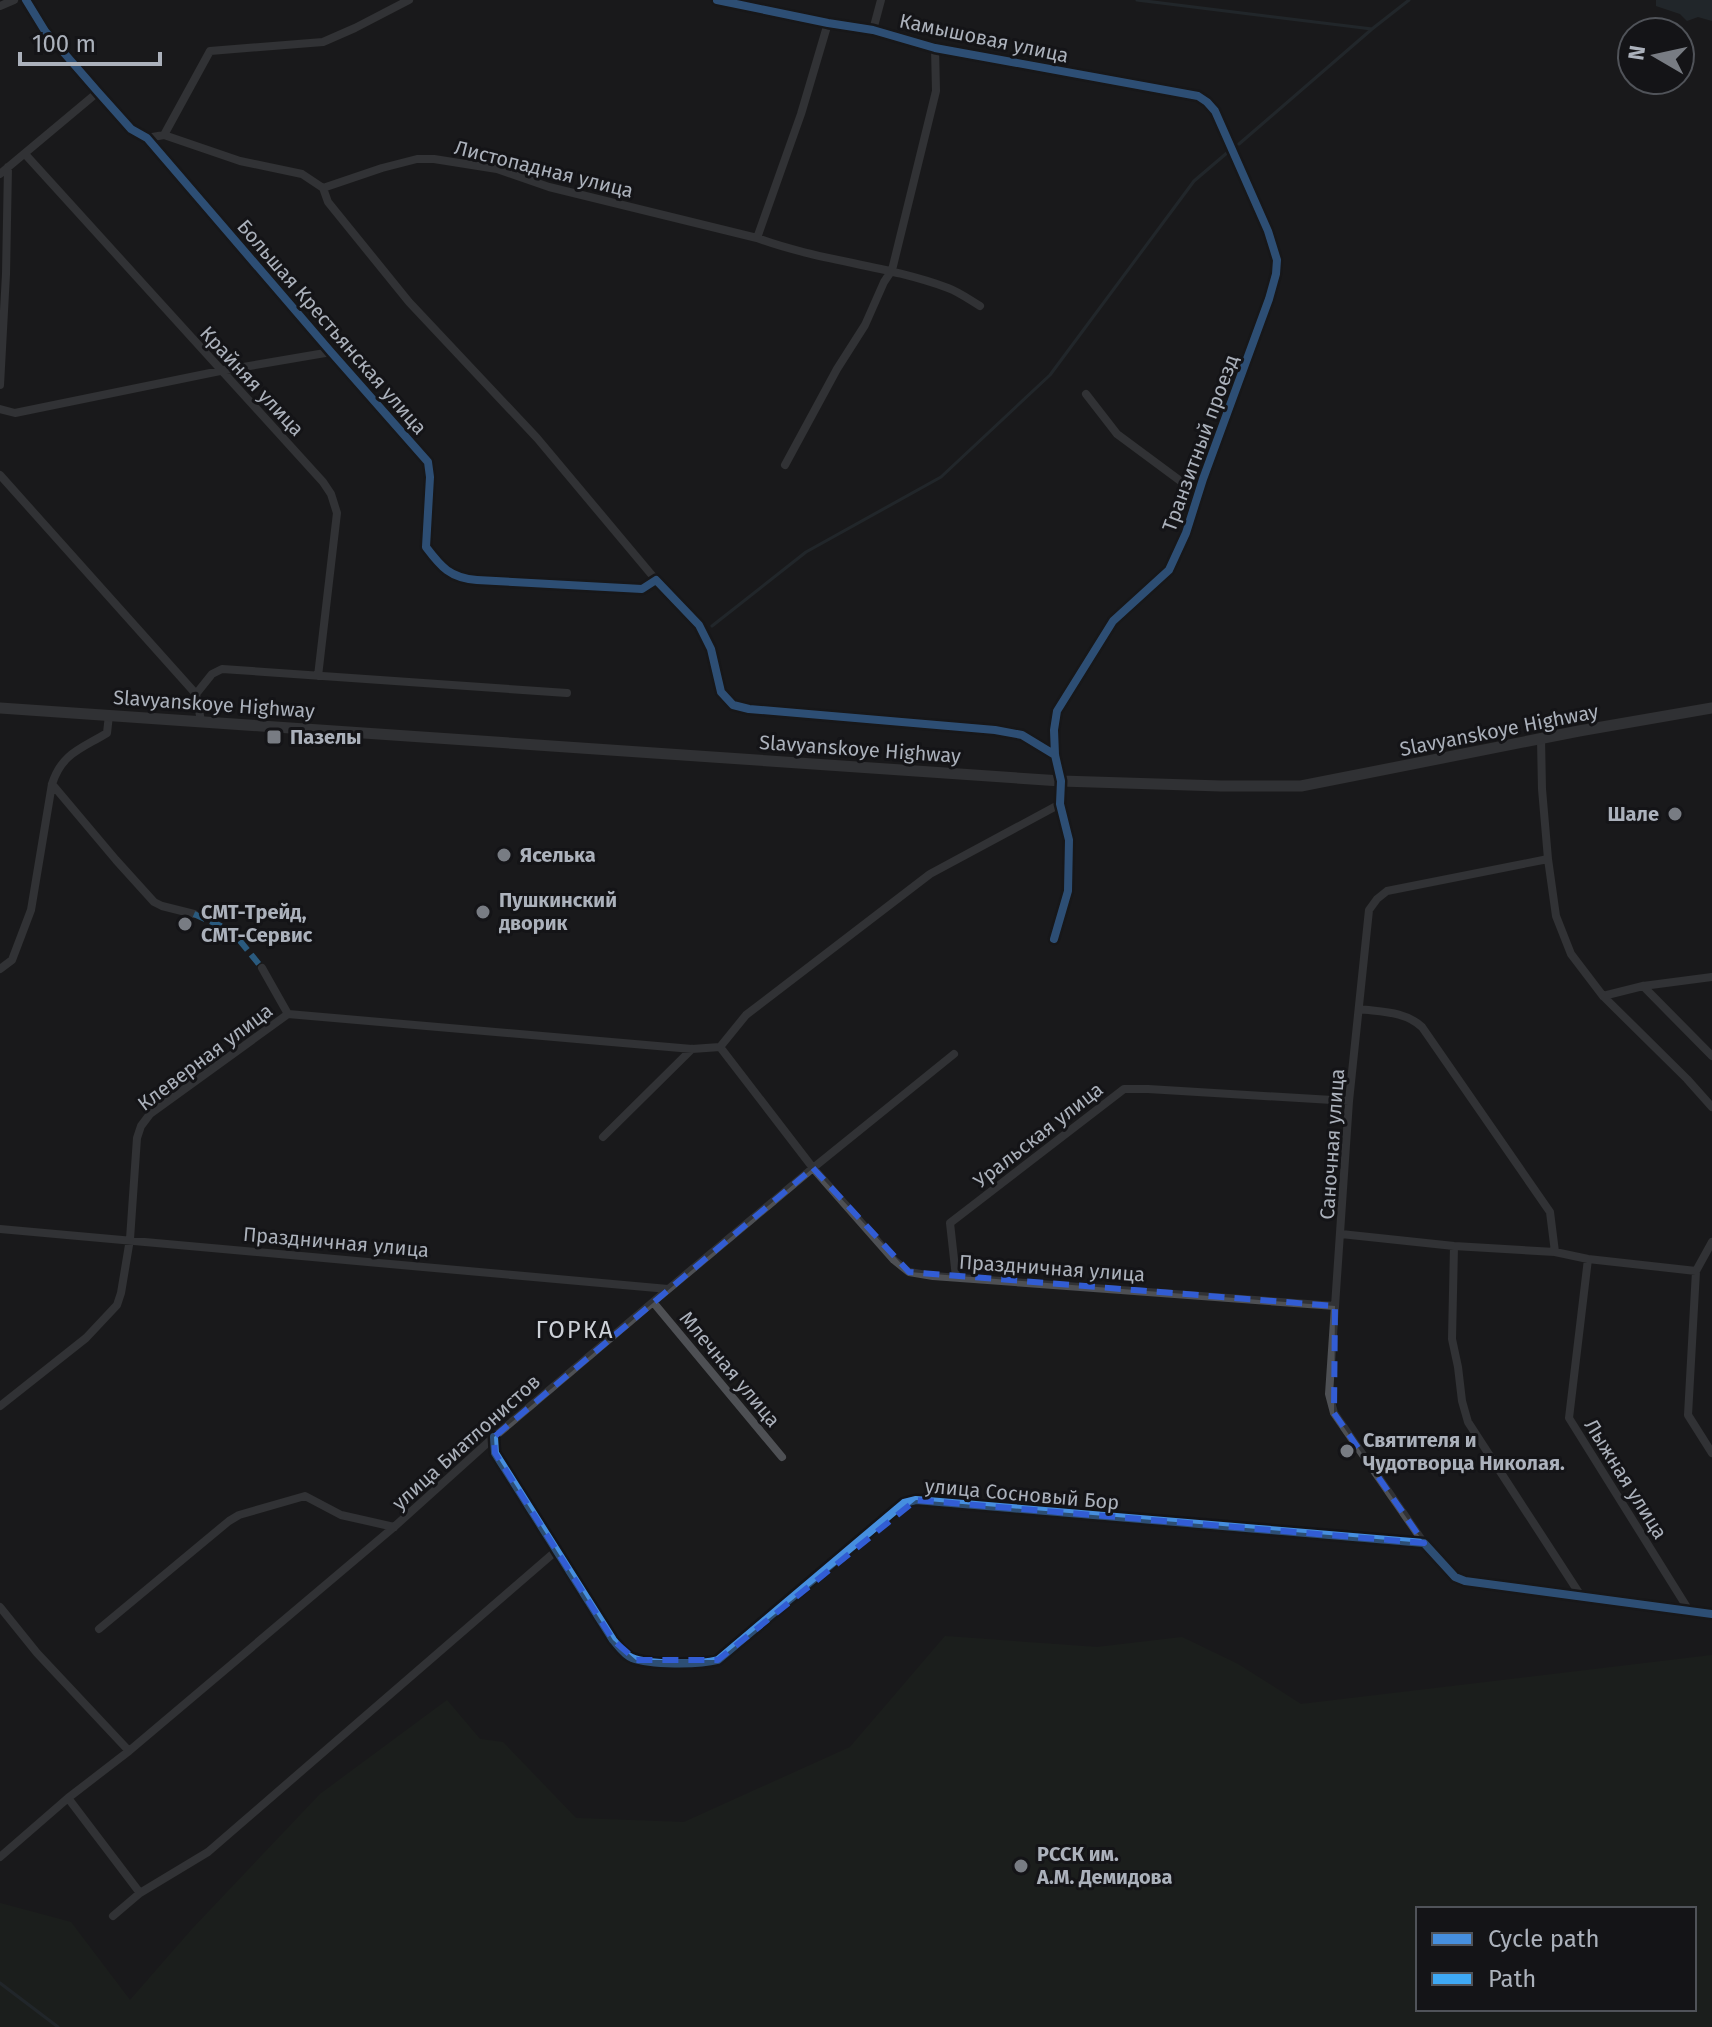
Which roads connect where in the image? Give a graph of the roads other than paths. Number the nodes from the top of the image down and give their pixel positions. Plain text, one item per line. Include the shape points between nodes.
1 (14, 0) edge
2 (26, 0) edge
3 (409, 0) edge
4 (717, 0) edge
5 (881, 0) edge
6 (0, 6) edge
7 (828, 23) junction
8 (873, 30) junction
9 (935, 48) junction
10 (98, 92) junction
11 (1198, 96) joint
12 (164, 135) junction
13 (147, 138) junction
14 (25, 154) junction
15 (8, 167) junction
16 (0, 174) edge
17 (323, 188) junction
18 (757, 238) junction
19 (892, 270) junction
20 (980, 306) dead end
21 (331, 352) junction
22 (220, 371) junction
23 (0, 385) edge
24 (1086, 394) dead end
25 (0, 409) edge
26 (785, 465) dead end
27 (0, 475) edge
28 (1198, 494) junction
29 (656, 580) junction
30 (318, 676) junction
31 (567, 693) dead end
32 (196, 694) junction
33 (0, 708) edge
34 (1712, 708) edge
35 (109, 715) junction
36 (201, 721) junction
37 (1541, 739) junction
38 (1055, 755) junction
39 (1061, 781) junction
40 (52, 784) junction
41 (1060, 804) junction
42 (1548, 859) junction
43 (194, 914) dead end
44 (1054, 939) dead end
45 (262, 968) dead end
46 (0, 969) edge
47 (1712, 977) edge
48 (1643, 986) junction
49 (1603, 996) junction
50 (1360, 1009) junction
51 (288, 1014) junction
52 (720, 1047) junction
53 (692, 1049) junction
54 (954, 1054) dead end
55 (1712, 1056) edge
56 (1349, 1101) junction
57 (1712, 1107) edge
58 (603, 1137) dead end
59 (813, 1168) junction
60 (0, 1229) edge
61 (1341, 1234) junction
62 (130, 1239) junction
63 (1712, 1242) edge
64 (1454, 1246) junction
65 (1555, 1252) junction
66 (1588, 1259) junction
67 (1696, 1271) junction
68 (956, 1277) junction
69 (668, 1289) junction
70 (653, 1302) junction
71 (1335, 1306) junction
72 (0, 1406) edge
73 (494, 1437) junction
74 (1712, 1453) edge
75 (782, 1457) dead end
76 (394, 1527) junction
77 (1424, 1543) junction
78 (556, 1551) junction
79 (1581, 1596) junction
80 (0, 1607) edge
81 (1690, 1612) junction
82 (1712, 1614) edge
83 (99, 1629) dead end
84 (129, 1751) junction
85 (68, 1798) junction
86 (0, 1857) edge
87 (140, 1893) junction
88 (113, 1916) dead end

1 - 6 street
2 - 10 street, Большая Крестьянская улица via 45,31
3 - 12 street via 323,42 210,51
4 - 7 street, Камышовая улица
5 - 8 street
7 - 8 street, Камышовая улица
7 - 18 street
8 - 9 street, Камышовая улица
9 - 11 street, Камышовая улица
9 - 19 street via 936,91
10 - 13 street, Большая Крестьянская улица via 131,129
10 - 14 street
11 - 28 street, Транзитный проезд via 1220,121 1277,260 1269,299
12 - 13 street
12 - 17 street via 240,161 302,174
13 - 21 street, Большая Крестьянская улица
14 - 15 street
14 - 22 street, Крайняя улица
15 - 16 street
15 - 23 street
17 - 18 street, Листопадная улица via 382,168 434,159 497,169 549,187
17 - 29 street via 328,202 409,302 537,438
18 - 19 street, Листопадная улица
19 - 20 street, Листопадная улица via 951,289
19 - 26 street
21 - 22 street
21 - 29 street, Большая Крестьянская улица via 428,462 426,547 442,568 462,579 585,586 642,589
22 - 25 street via 15,413
22 - 30 street, Крайняя улица via 323,482 335,503
24 - 28 street via 1117,434
27 - 32 street
28 - 38 street, Транзитный проезд via 1169,570 1113,621 1057,711
29 - 38 street via 699,625 721,692 733,705 995,730 1022,735
30 - 31 street
30 - 32 street via 222,669
32 - 36 street
33 - 35 main road, Slavyanskoye Highway
34 - 37 main road, Slavyanskoye Highway
35 - 36 main road, Slavyanskoye Highway
35 - 40 street via 107,733 66,757
36 - 39 main road, Slavyanskoye Highway
37 - 39 main road, Slavyanskoye Highway via 1301,786
37 - 42 street
38 - 39 street, Транзитный проезд
39 - 41 street, Транзитный проезд
40 - 43 street via 154,902
40 - 46 street via 31,910 12,960
41 - 44 street, Транзитный проезд via 1069,840 1068,891
41 - 52 street via 930,874 746,1015
42 - 49 street via 1556,916 1571,954
42 - 50 street, Саночная улица via 1387,891 1369,910
45 - 51 street, Клеверная улица
47 - 48 street
48 - 49 street
48 - 55 street
49 - 57 street
50 - 56 street, Саночная улица
50 - 65 street via 1406,1015 1422,1027 1550,1212
51 - 53 street, Клеверная улица
51 - 62 street, Клеверная улица via 150,1114 141,1126
52 - 53 street, Клеверная улица
52 - 59 street, Праздничная улица
53 - 58 street
54 - 59 street, улица Биатлонистов
56 - 61 street, Саночная улица
56 - 68 street, Уральская улица via 1124,1089 950,1223
59 - 68 street, Праздничная улица via 909,1272
59 - 69 street, улица Биатлонистов
60 - 62 street, Праздничная улица
61 - 64 street
61 - 71 street, Саночная улица
62 - 69 street, Праздничная улица
62 - 72 street, Клеверная улица via 117,1305 86,1338
63 - 67 street
64 - 65 street
64 - 79 street via 1452,1339 1468,1422
65 - 66 street
66 - 67 street
66 - 81 street, Лыжная улица via 1569,1418
67 - 74 street via 1688,1415
68 - 71 street, Праздничная улица
69 - 70 street, улица Биатлонистов
70 - 73 street, улица Биатлонистов
70 - 75 street, Млечная улица
71 - 77 street, Саночная улица via 1329,1394 1334,1413
73 - 76 street, улица Биатлонистов
73 - 78 street, улица Сосновый Бор via 495,1453
76 - 83 street via 341,1515 305,1496 239,1515
76 - 84 street, улица Биатлонистов
77 - 78 street, улица Сосновый Бор via 916,1500 904,1503 718,1660 689,1664 628,1656
77 - 79 street via 1465,1581
78 - 87 street via 208,1852
79 - 81 street
80 - 84 street
81 - 82 street
84 - 85 street, улица Биатлонистов
85 - 86 street, улица Биатлонистов
85 - 87 street
87 - 88 street

